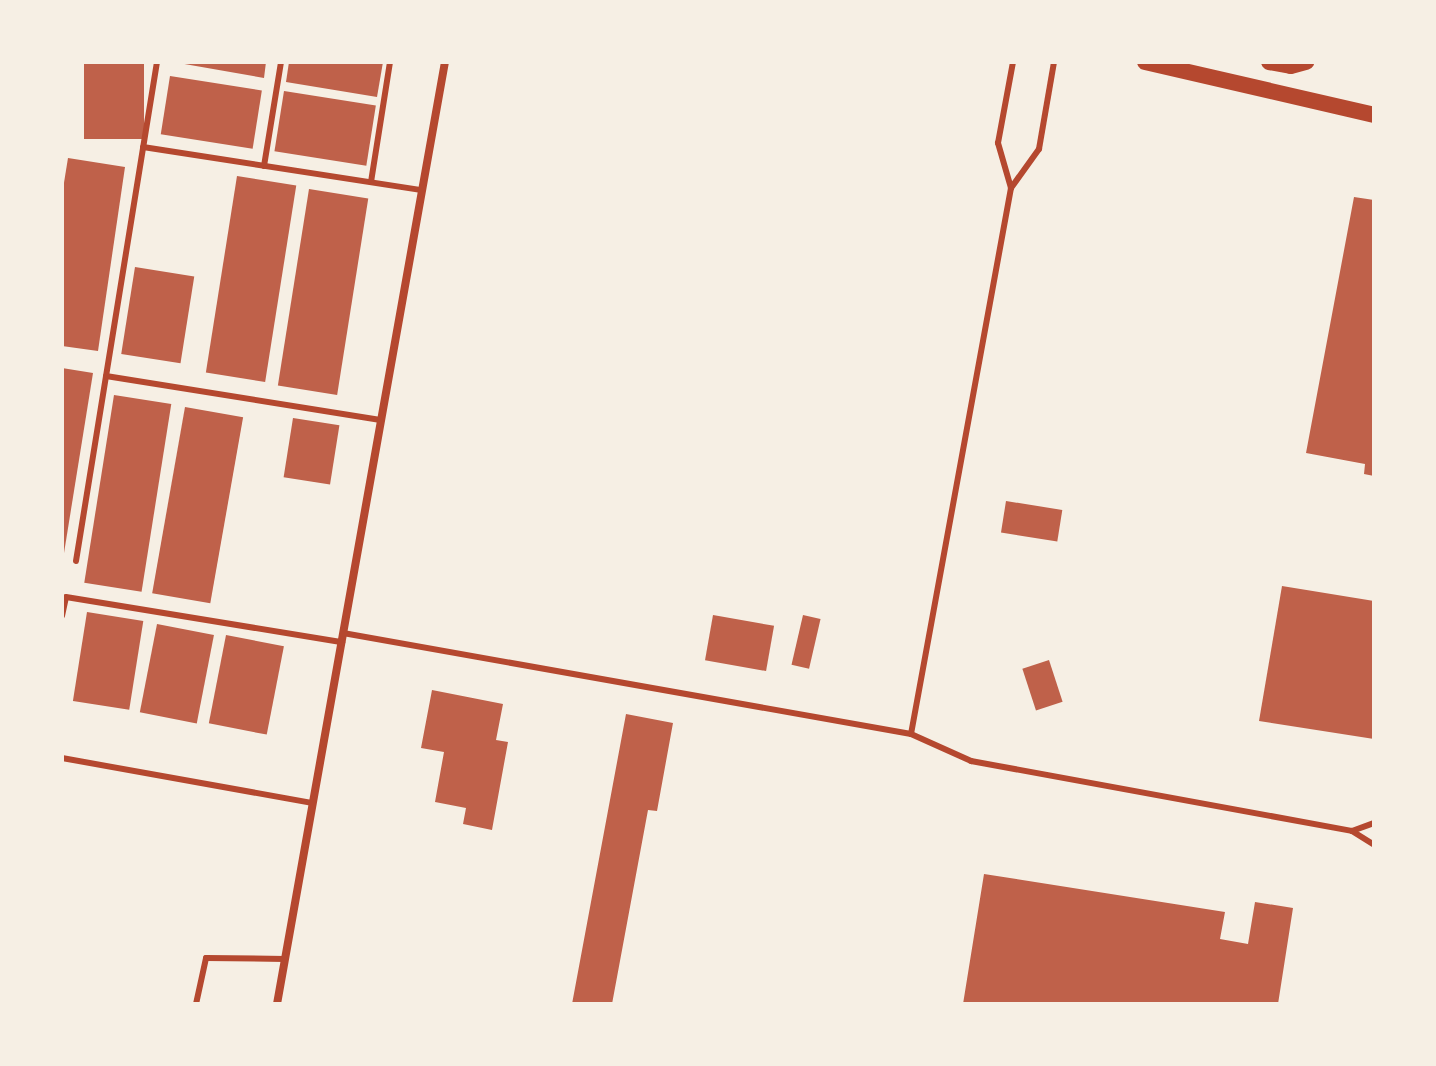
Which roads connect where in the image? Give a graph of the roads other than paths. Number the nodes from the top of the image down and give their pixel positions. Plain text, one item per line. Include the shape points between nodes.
1 (157, 62) edge
2 (281, 62) edge
3 (390, 62) edge
4 (445, 62) edge
5 (1013, 62) edge
6 (1054, 62) edge
7 (1147, 62) edge
8 (1269, 62) edge
9 (1306, 62) edge
10 (1374, 115) edge
11 (143, 147) junction
12 (264, 166) junction
13 (371, 182) junction
14 (1011, 188) junction
15 (422, 190) junction
16 (106, 376) junction
17 (381, 420) junction
18 (76, 561) dead end
19 (62, 616) edge
20 (343, 637) junction
21 (911, 734) junction
22 (62, 758) edge
23 (313, 803) junction
24 (1374, 823) edge
25 (1352, 831) junction
26 (1374, 845) edge
27 (285, 959) junction
28 (196, 1004) edge
29 (277, 1004) edge

1 - 11 lane
2 - 12 lane
3 - 13 lane
4 - 15 street
5 - 14 lane via 998,143
6 - 14 lane via 1039,149
7 - 10 main road
8 - 9 main road
11 - 12 lane
11 - 16 lane
12 - 13 lane
13 - 15 lane
14 - 21 lane
15 - 17 street
16 - 17 lane
16 - 18 lane
17 - 20 street
19 - 20 lane via 66,597
20 - 21 lane
20 - 23 street
21 - 25 lane via 971,761
22 - 23 lane
23 - 27 street
24 - 25 lane
25 - 26 lane
27 - 28 lane via 206,958
27 - 29 street

